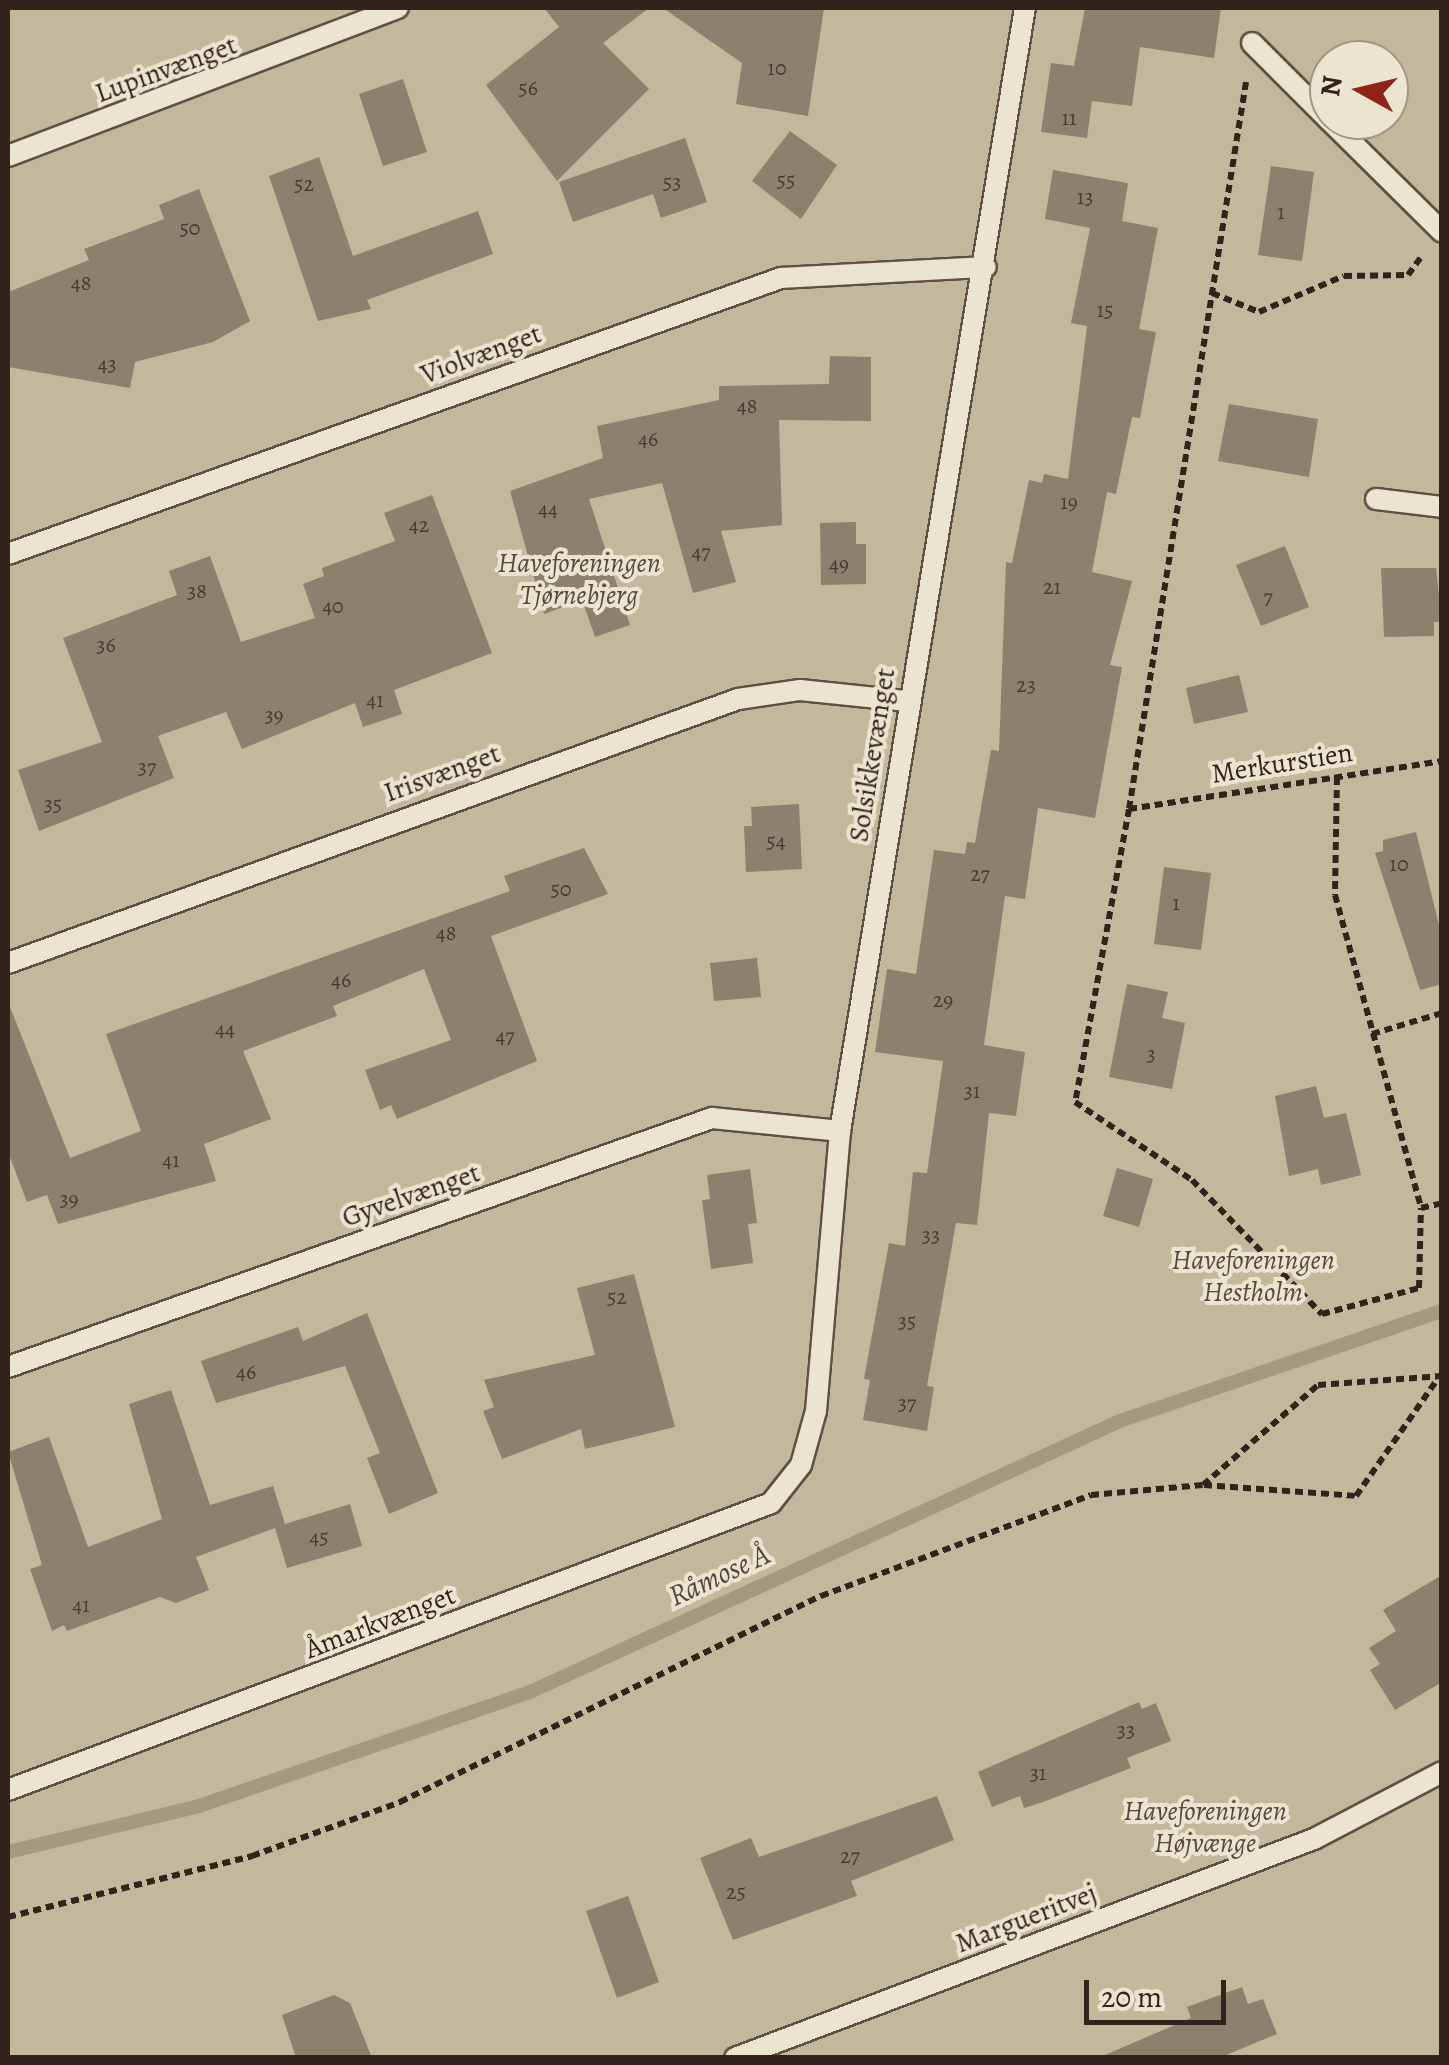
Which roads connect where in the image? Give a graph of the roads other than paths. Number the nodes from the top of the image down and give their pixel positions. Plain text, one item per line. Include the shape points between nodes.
1 (398, 8) edge
2 (1024, 8) edge
3 (1252, 44) road end
4 (1309, 100) edge
5 (1349, 140) edge
6 (8, 156) edge
7 (1441, 231) edge
8 (986, 268) junction
9 (1376, 500) dead end
10 (1442, 506) edge
11 (8, 554) edge
12 (908, 701) junction
13 (8, 963) edge
14 (840, 1131) junction
15 (8, 1367) edge
16 (771, 1503) joint
17 (1442, 1772) edge
18 (8, 1790) edge
19 (734, 2058) edge

1 - 6 lane, Lupinvænget
2 - 8 lane, Solsikkevænget
3 - 4 lane
5 - 7 lane
8 - 11 lane, Violvænget via 781,278
8 - 12 lane, Solsikkevænget
9 - 10 lane
12 - 13 lane, Irisvænget via 800,690 738,699
12 - 14 lane, Solsikkevænget
14 - 15 lane, Gyvelvænget via 712,1118
14 - 16 lane, Solsikkevænget via 816,1410 801,1465
16 - 18 lane, Åmarkvænget
17 - 19 lane, Margueritvej via 1314,1838

